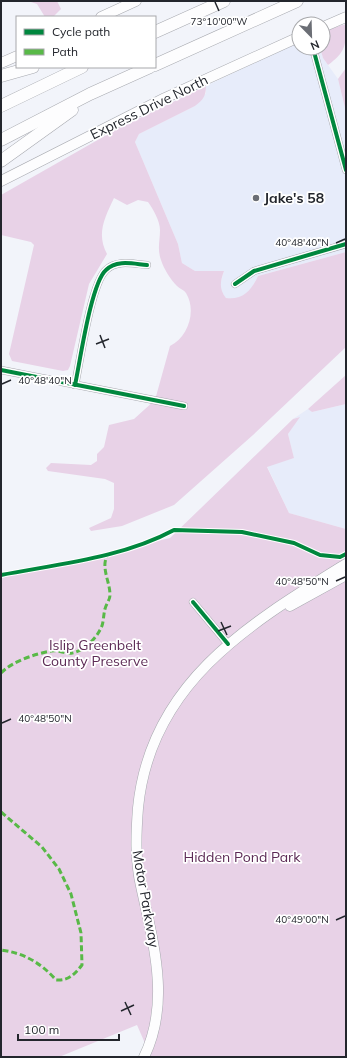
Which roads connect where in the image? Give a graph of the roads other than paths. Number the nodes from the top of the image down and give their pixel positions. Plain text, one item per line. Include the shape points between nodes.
1 (136, 1) edge
2 (224, 1) edge
3 (297, 1) edge
4 (197, 13) junction
5 (103, 16) edge
6 (346, 17) edge
7 (156, 24) edge
8 (331, 24) edge
9 (156, 32) edge
10 (291, 41) edge
11 (16, 56) edge
12 (315, 56) edge
13 (1, 63) edge
14 (156, 65) edge
15 (29, 68) edge
16 (80, 68) edge
17 (148, 68) edge
18 (1, 76) edge
19 (90, 94) junction
20 (1, 106) edge
21 (1, 140) edge
22 (1, 161) edge
23 (346, 170) edge
24 (1, 181) edge
25 (346, 244) edge
26 (147, 265) dead end
27 (236, 284) dead end
28 (1, 370) edge
29 (75, 385) junction
30 (184, 406) dead end
31 (346, 564) edge
32 (346, 575) edge
33 (193, 602) dead end
34 (244, 630) junction
35 (228, 644) junction
36 (144, 1057) edge

1 - 5 main road
2 - 4 highway
3 - 14 highway
4 - 7 highway via 169,18
4 - 9 highway
6 - 8 main road
10 - 24 main road, Express Drive North via 139,111
11 - 13 main road
12 - 23 street
15 - 18 highway
16 - 20 highway
17 - 19 highway
19 - 21 highway
19 - 22 highway via 68,114
25 - 27 street via 254,271
26 - 29 street via 116,264 100,276
28 - 29 street
29 - 30 street
31 - 34 main road, Motor Parkway
32 - 34 main road, Motor Parkway
33 - 35 street
34 - 35 main road, Motor Parkway
35 - 36 main road, Motor Parkway via 194,678 173,704 157,734 143,778 137,821 137,861 155,955 158,995 155,1028

